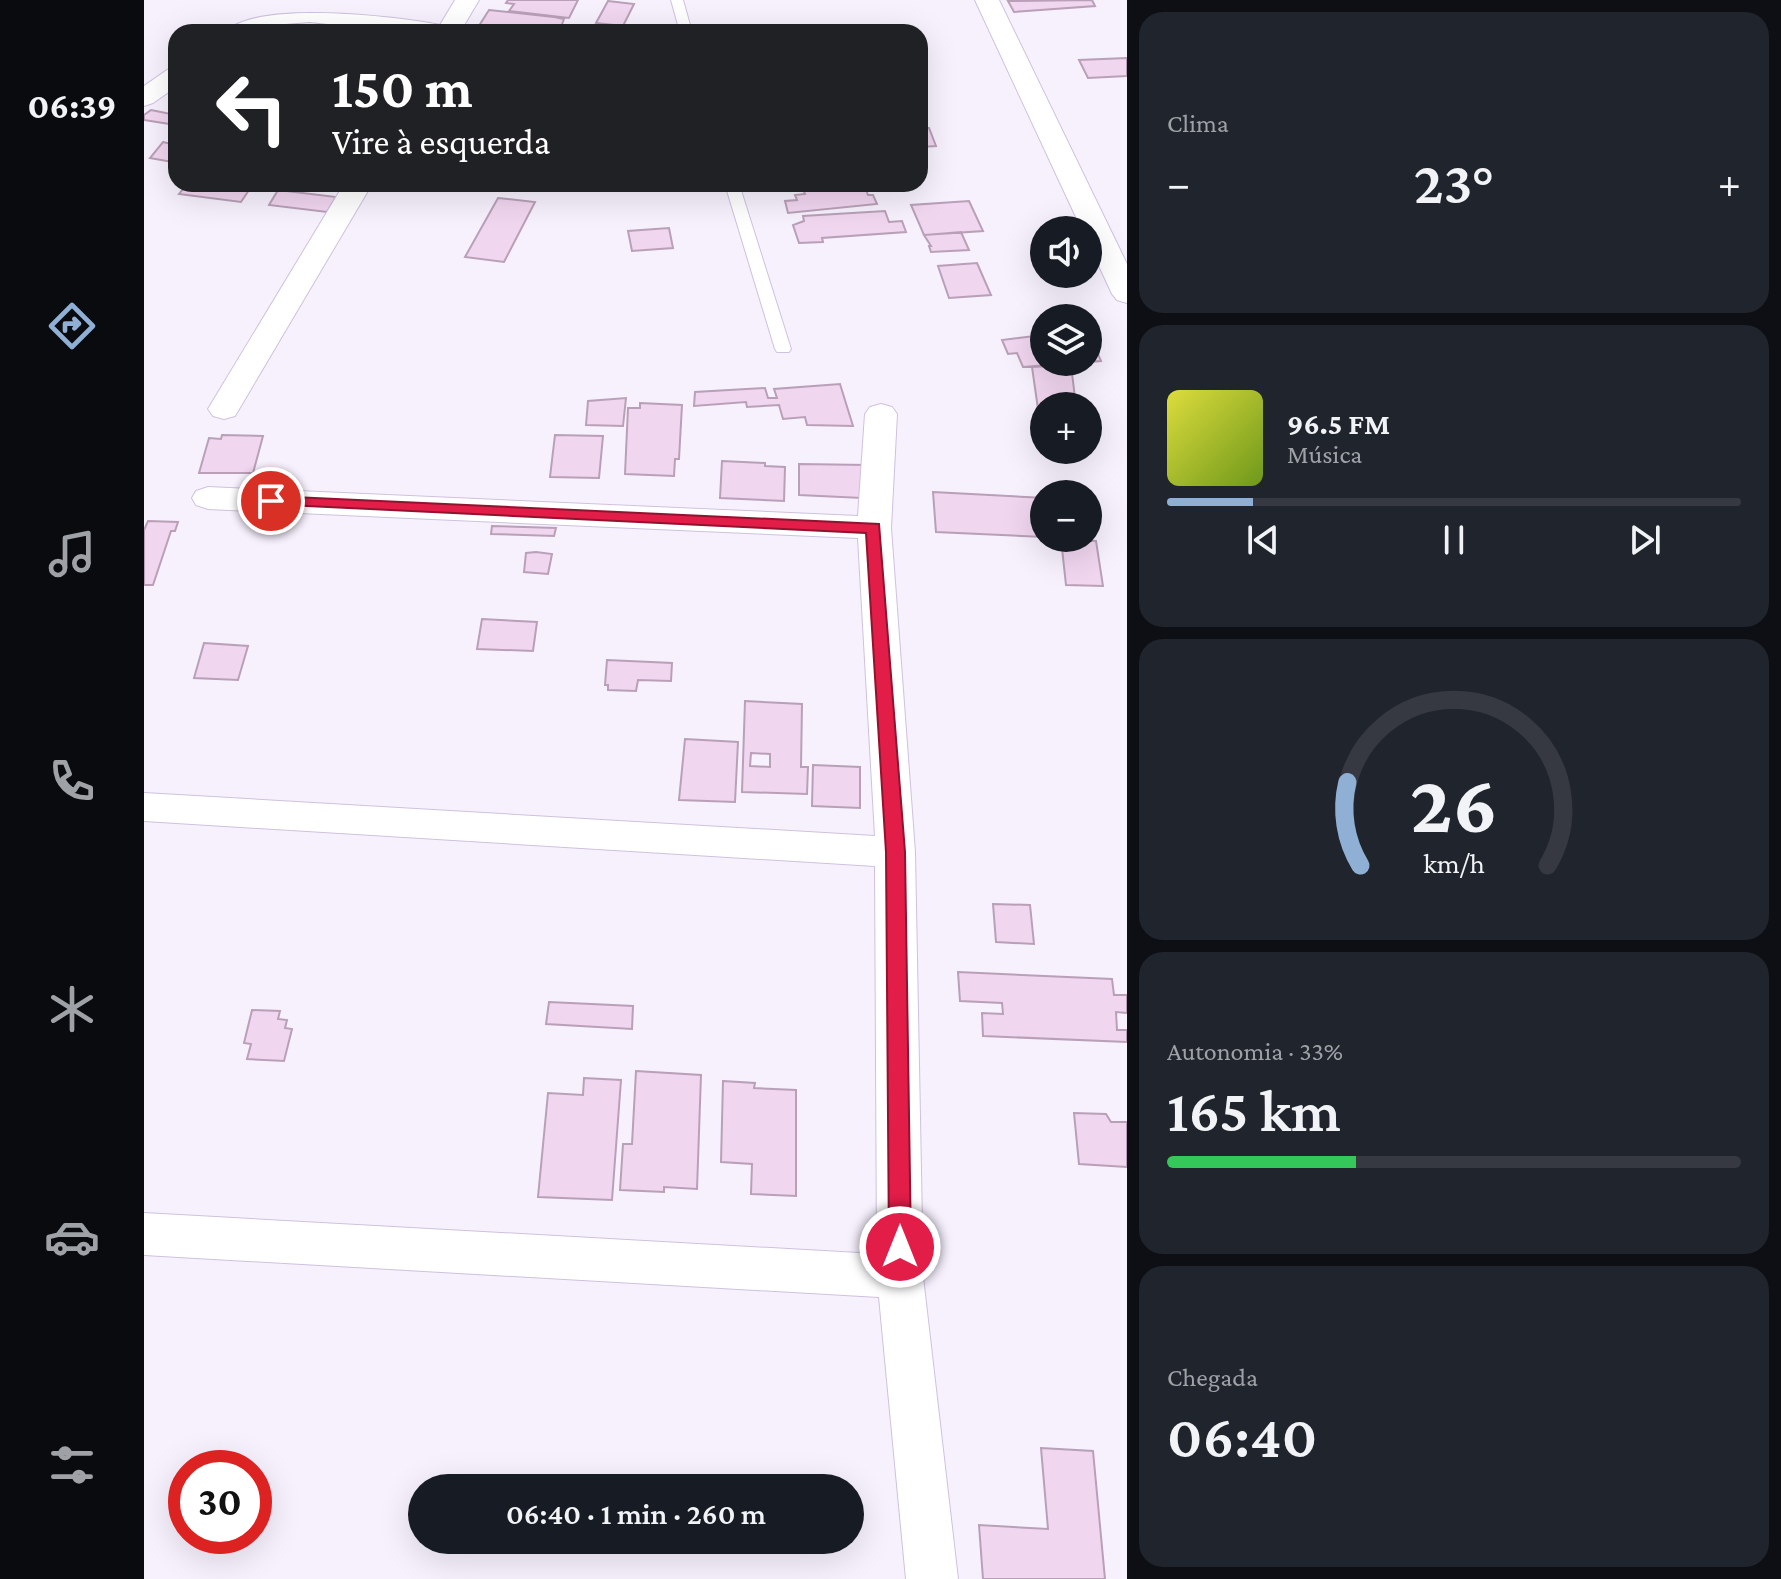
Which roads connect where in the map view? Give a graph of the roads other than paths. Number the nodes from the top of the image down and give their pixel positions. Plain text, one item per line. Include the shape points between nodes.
1 (467, 0) edge
2 (677, 0) edge
3 (987, 0) edge
4 (254, 24) edge
5 (389, 24) edge
6 (453, 24) edge
7 (684, 24) edge
8 (168, 81) edge
9 (144, 98) edge
10 (353, 192) edge
11 (734, 192) edge
12 (1127, 294) edge
13 (783, 349) dead end
14 (224, 409) dead end
15 (881, 414) dead end
16 (208, 498) dead end
17 (874, 528) junction
18 (144, 807) edge
19 (895, 852) junction
20 (144, 1234) edge
21 (900, 1277) junction
22 (932, 1579) edge

1 - 6 street
2 - 7 lane
3 - 12 street
4 - 5 street via 277,13 302,10
8 - 9 street
10 - 14 street
11 - 13 lane
15 - 17 street
16 - 17 street
17 - 19 street
18 - 19 street
19 - 21 street
20 - 21 street
21 - 22 street

